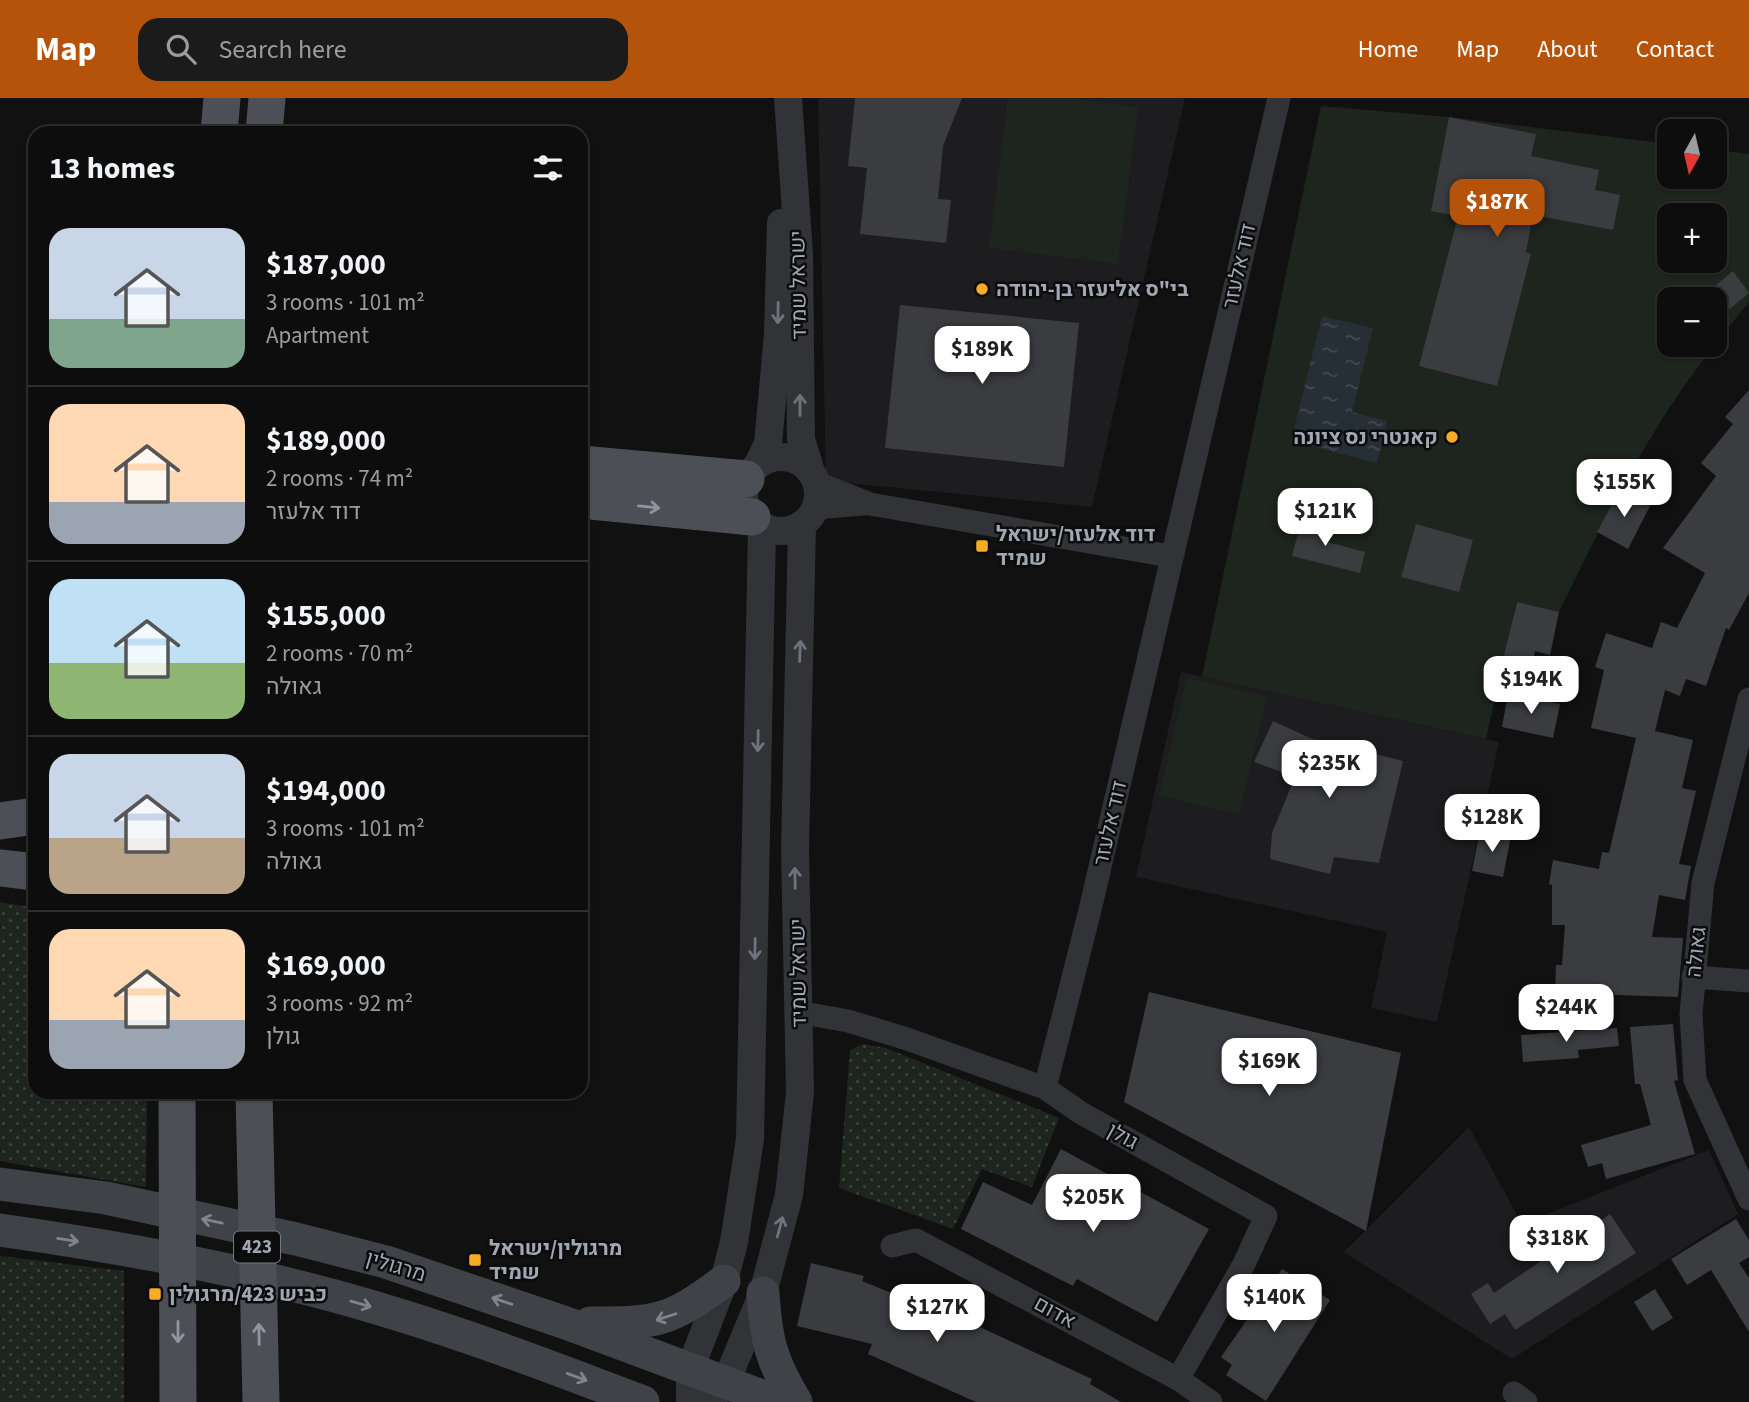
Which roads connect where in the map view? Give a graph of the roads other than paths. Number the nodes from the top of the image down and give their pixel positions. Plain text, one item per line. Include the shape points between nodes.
1 (222, 98) edge
2 (267, 98) edge
3 (786, 98) edge
4 (1279, 98) edge
5 (220, 126) edge
6 (265, 126) edge
7 (588, 464) edge
8 (752, 471) junction
9 (812, 497) junction
10 (588, 501) edge
11 (757, 521) junction
12 (1170, 556) junction
13 (1749, 699) edge
14 (28, 817) edge
15 (0, 821) edge
16 (0, 868) edge
17 (28, 871) edge
18 (1693, 977) junction
19 (1749, 981) edge
20 (798, 1012) junction
21 (1045, 1088) junction
22 (177, 1099) edge
23 (254, 1099) edge
24 (0, 1184) edge
25 (1749, 1199) edge
26 (0, 1230) edge
27 (892, 1246) dead end
28 (724, 1281) junction
29 (763, 1293) junction
30 (566, 1323) junction
31 (690, 1369) junction
32 (1178, 1379) junction
33 (717, 1392) edge
34 (178, 1402) edge
35 (261, 1402) edge
36 (643, 1402) edge
37 (690, 1402) edge
38 (778, 1402) edge
39 (796, 1402) edge
40 (1212, 1402) edge

1 - 5 main road
2 - 6 main road
3 -> 8 street, ישראל שמיד via 778,334 768,444
9 -> 3 street, ישראל שמיד via 801,439 799,254
4 - 12 street, דוד אלעזר
7 - 8 main road
8 - 9 street via 781,456 803,463
8 - 11 street via 744,499
9 - 11 street via 782,531
9 - 12 street
20 -> 9 street, ישראל שמיד via 795,850
10 -> 11 main road
11 -> 28 street, ישראל שמיד via 750,1139
12 - 21 street, דוד אלעזר
13 - 18 street, גאולה via 1703,883
14 - 15 main road
16 - 17 main road
18 - 19 street
18 - 25 street, גאולה via 1695,1080
20 - 21 street, גולן via 904,1038
29 -> 20 street, ישראל שמיד via 789,1195 800,1092
21 - 32 street, גולן via 1266,1216
22 -> 34 main road, bridge
35 -> 23 main road, 423, bridge
30 -> 24 main road, מרגולין via 386,1262 296,1239 106,1198
26 -> 36 main road via 296,1285 417,1321
27 - 32 street, אדום via 916,1240
28 -> 30 main road via 678,1313 647,1323
28 - 31 street, ישראל שמיד
29 - 33 street, ישראל שמיד
29 - 39 main road via 766,1337 774,1363
30 - 31 main road, מרגולין
31 - 33 main road, מרגולין
31 - 37 street, ישראל שמיד
32 - 40 street, אדום
33 - 38 main road, מרגולין

